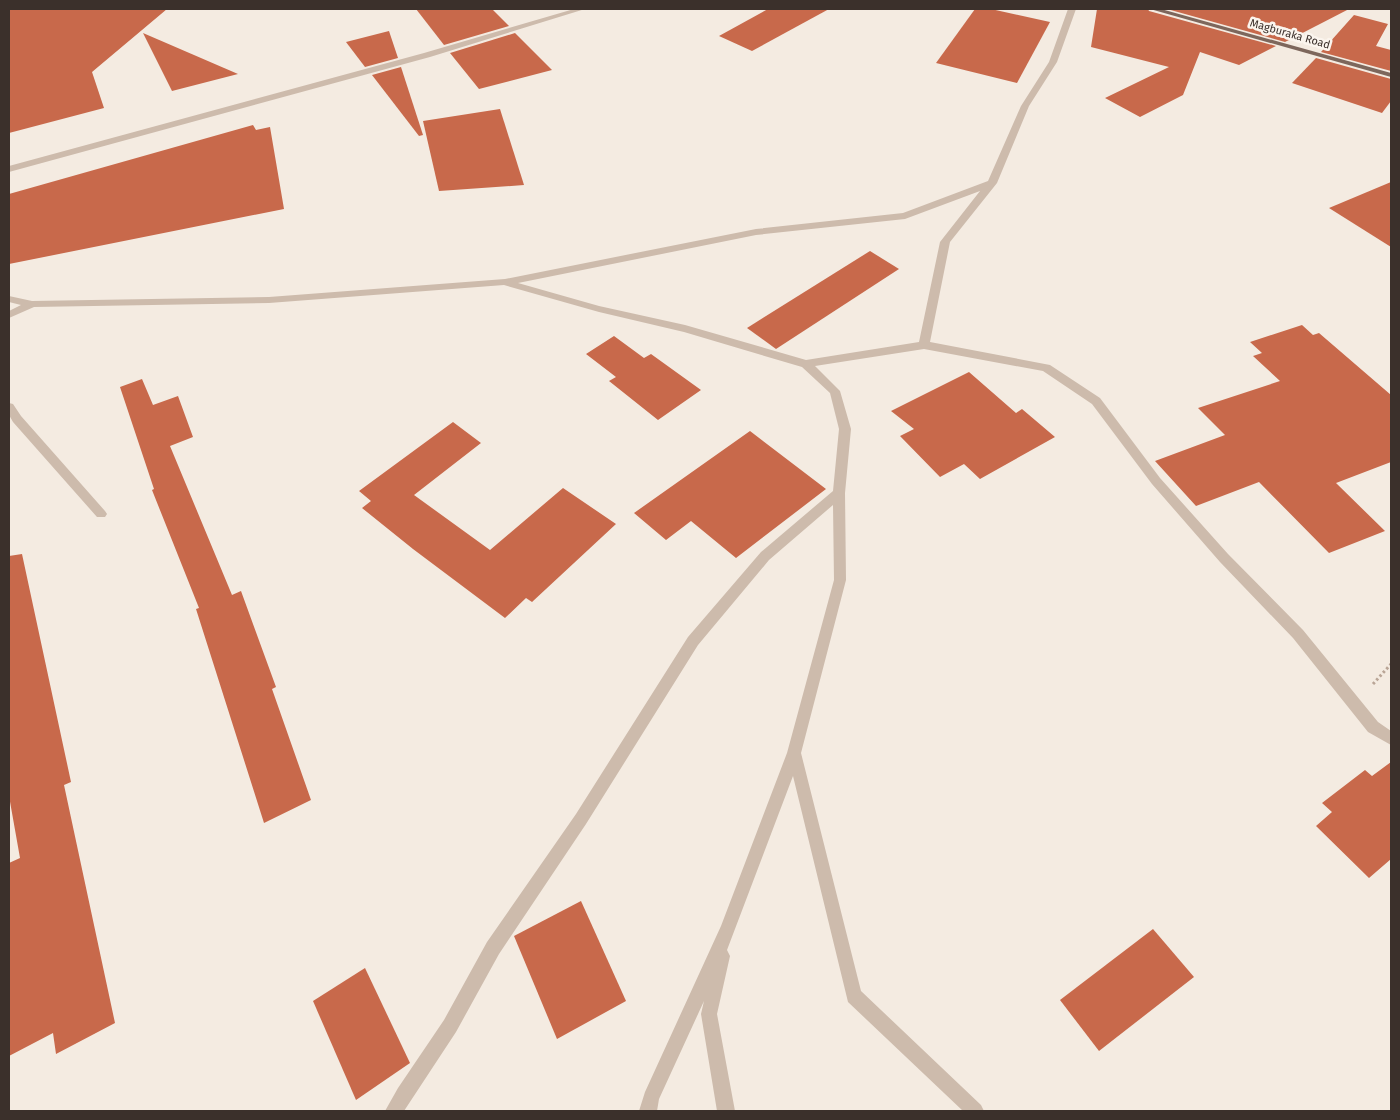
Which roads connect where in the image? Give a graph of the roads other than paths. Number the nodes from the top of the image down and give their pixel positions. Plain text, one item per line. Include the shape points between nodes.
1 (581, 9) edge
2 (1072, 9) edge
3 (1154, 9) edge
4 (1391, 75) edge
5 (9, 169) edge
6 (992, 183) junction
7 (505, 282) junction
8 (9, 299) edge
9 (32, 304) junction
10 (9, 315) edge
11 (924, 345) junction
12 (806, 364) junction
13 (9, 408) edge
14 (839, 494) junction
15 (101, 514) dead end
16 (1391, 739) edge
17 (794, 753) junction
18 (728, 929) junction
19 (394, 1111) edge
20 (648, 1111) edge
21 (726, 1111) edge
22 (975, 1111) edge

1 - 5 street via 427,55
2 - 6 street via 1053,62 1025,106
3 - 4 main road, Magburaka Road
6 - 7 street via 905,216 756,232
6 - 11 street via 945,242
7 - 9 street via 269,300
7 - 12 street
8 - 9 street
9 - 10 street
11 - 12 street
11 - 16 street via 1046,368 1096,401 1156,481 1224,558 1298,634 1373,727
12 - 14 street via 835,392 845,429
13 - 15 street
14 - 17 street via 840,580
14 - 19 street via 765,556 693,641 582,819 493,948 450,1026
17 - 18 street
17 - 22 street via 854,996
18 - 20 street
18 - 21 street via 709,1014

